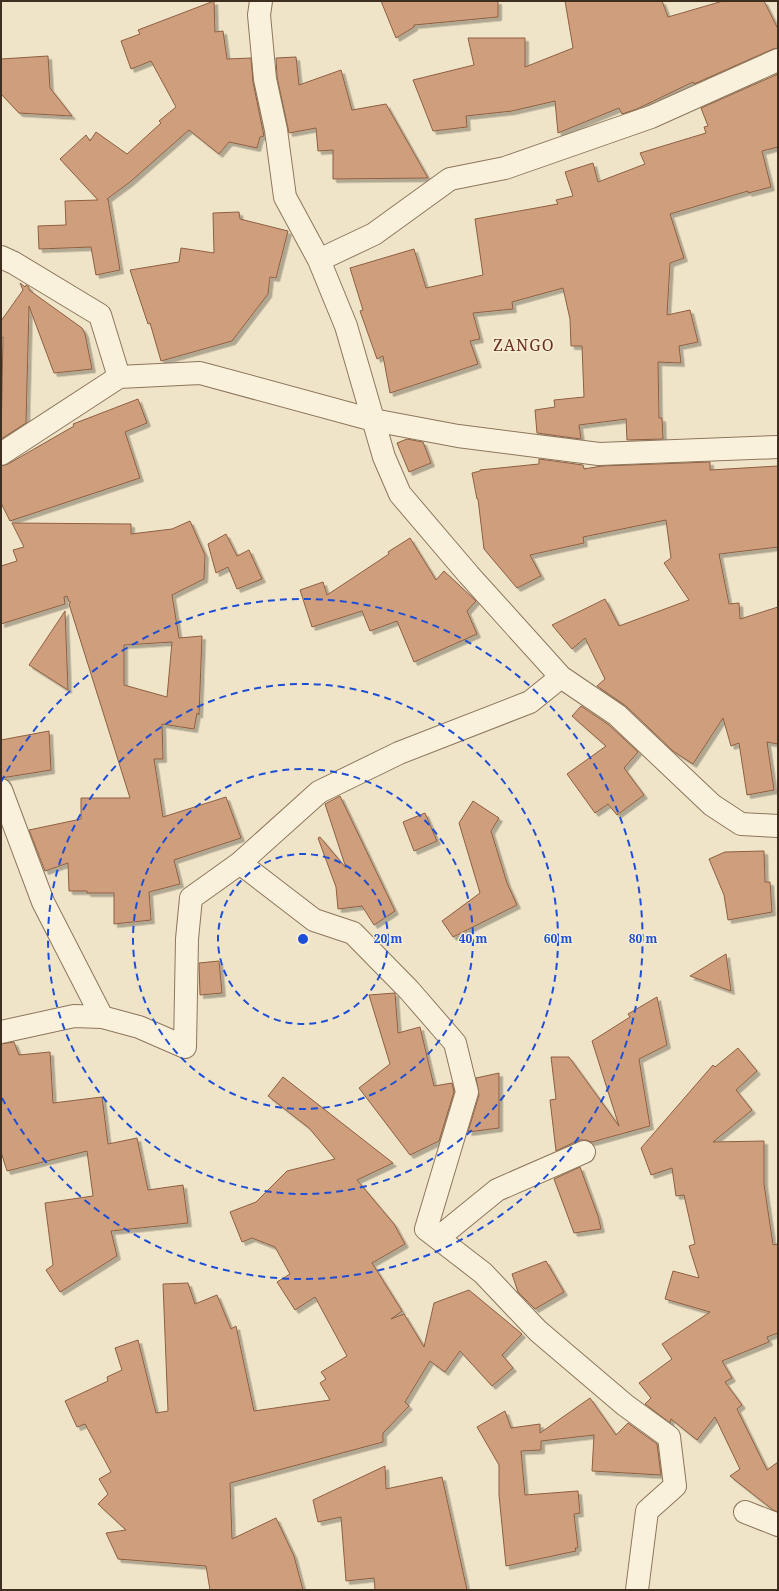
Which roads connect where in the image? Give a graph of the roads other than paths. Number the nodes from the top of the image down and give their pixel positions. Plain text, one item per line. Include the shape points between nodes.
1 (261, 1) edge
2 (778, 60) edge
3 (1, 257) edge
4 (320, 260) junction
5 (119, 377) junction
6 (372, 420) junction
7 (778, 447) edge
8 (1, 454) edge
9 (560, 678) junction
10 (1, 790) edge
11 (778, 826) edge
12 (240, 863) junction
13 (102, 1018) junction
14 (1, 1032) edge
15 (584, 1152) dead end
16 (438, 1238) junction
17 (745, 1512) dead end
18 (778, 1525) edge
19 (637, 1590) edge

1 - 4 street via 259,15 265,79 276,130 285,198
2 - 4 street via 651,117 505,168 450,179 374,234
3 - 5 street via 100,316
4 - 6 street via 346,326
5 - 6 street via 200,373
5 - 8 street
6 - 7 street via 458,436 599,454
6 - 9 street via 400,494
9 - 11 street via 617,715 712,804 741,824
9 - 12 street via 530,702 399,753 319,792
10 - 13 street via 43,902
12 - 13 street via 191,898 187,939 185,1047 139,1027
12 - 16 street via 314,920 353,933 409,990 455,1043 467,1092 426,1229
13 - 14 street via 74,1016
15 - 16 street via 497,1190
16 - 19 street via 483,1273 538,1331 625,1405 669,1437 675,1486 647,1511
17 - 18 street

